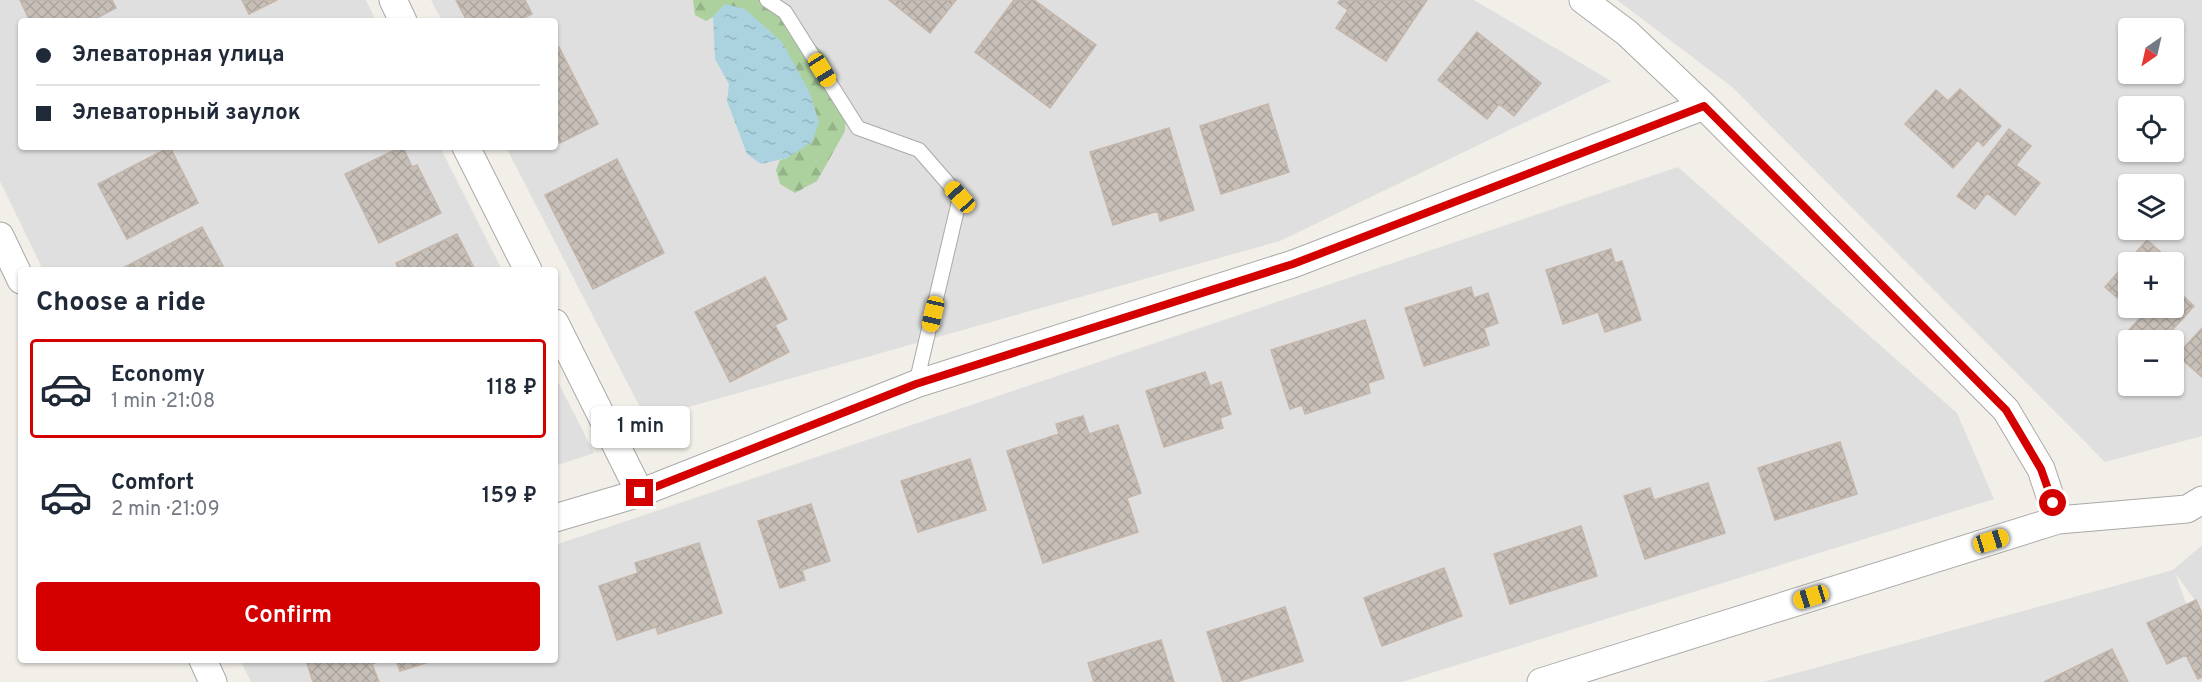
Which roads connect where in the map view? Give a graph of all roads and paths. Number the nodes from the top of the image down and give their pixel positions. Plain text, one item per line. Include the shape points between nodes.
1 (393, 0) edge
2 (767, 0) edge
3 (1583, 0) edge
4 (402, 18) edge
5 (1704, 106) junction
6 (468, 150) edge
7 (0, 236) edge
8 (526, 267) edge
9 (18, 274) edge
10 (558, 329) edge
11 (916, 384) junction
12 (640, 493) junction
13 (2202, 500) edge
14 (558, 517) edge
15 (2058, 520) junction
16 (204, 663) edge
17 (213, 682) edge
18 (1541, 682) edge

1 - 4 street
2 - 11 lane via 785,12 858,128 919,150 960,197
3 - 5 street via 1628,33
5 - 11 street via 1293,264
5 - 15 street via 2006,410 2041,469
6 - 8 street
7 - 9 street
10 - 12 street
11 - 12 street
12 - 14 street
13 - 15 street via 2187,509
15 - 18 street
16 - 17 street

